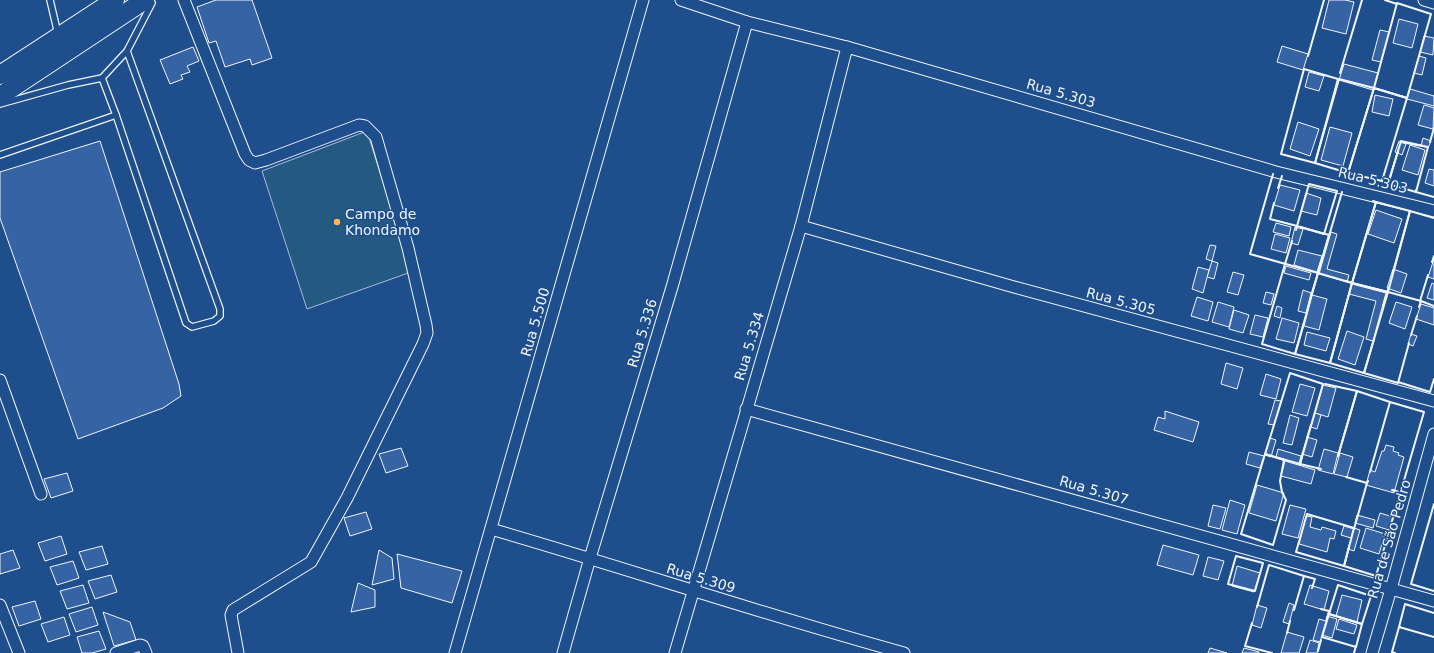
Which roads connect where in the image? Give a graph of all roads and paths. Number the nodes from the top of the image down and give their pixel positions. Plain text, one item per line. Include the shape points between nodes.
1 (50, 0) edge
2 (115, 0) edge
3 (145, 0) edge
4 (153, 0) edge
5 (184, 0) edge
6 (643, 0) edge
7 (681, 0) edge
8 (1424, 0) edge
9 (1434, 3) edge
10 (747, 22) junction
11 (59, 36) junction
12 (847, 47) junction
13 (127, 51) junction
14 (0, 75) edge
15 (102, 78) junction
16 (0, 96) edge
17 (0, 104) edge
18 (116, 115) junction
19 (0, 155) edge
20 (1434, 210) edge
21 (801, 226) junction
22 (0, 380) edge
23 (1434, 401) edge
24 (746, 409) junction
25 (1434, 434) edge
26 (41, 494) dead end
27 (491, 529) junction
28 (590, 558) junction
29 (1391, 589) junction
30 (692, 591) junction
31 (1434, 601) edge
32 (0, 605) edge
33 (19, 653) edge
34 (116, 653) edge
35 (146, 653) edge
36 (238, 653) edge
37 (455, 653) edge
38 (563, 653) edge
39 (675, 653) edge
40 (904, 653) edge
41 (1372, 653) edge

1 - 11 lane
2 - 11 highway
3 - 16 highway
4 - 13 lane
5 - 36 street via 249,160 255,163 266,160 359,125 365,126 376,137 408,248 426,325 423,344 347,498 311,562 233,610 231,615
6 - 27 street, Rua 5.500
7 - 10 street, Rua 5.303
8 - 9 street
10 - 12 street, Rua 5.303
10 - 28 street, Rua 5.336 via 672,287
11 - 14 highway
12 - 20 street, Rua 5.303 via 1276,172
12 - 21 street, Rua 5.334
13 - 15 lane
13 - 18 lane via 220,309 220,316 214,320 192,327 186,323
15 - 17 lane
15 - 18 lane
18 - 19 lane
21 - 23 street, Rua 5.305 via 1014,287
21 - 24 street, Rua 5.334
22 - 26 street
24 - 29 street, Rua 5.307
24 - 30 street, Rua 5.334
25 - 29 street, Rua de São Pedro
27 - 28 street, Rua 5.309
27 - 37 street, Rua 5.500
28 - 30 street, Rua 5.309
28 - 38 street, Rua 5.336
29 - 31 street, Rua 5.307
29 - 41 street, Rua de São Pedro
30 - 39 street, Rua 5.334
30 - 40 street, Rua 5.309
32 - 33 street
34 - 35 street via 140,645

